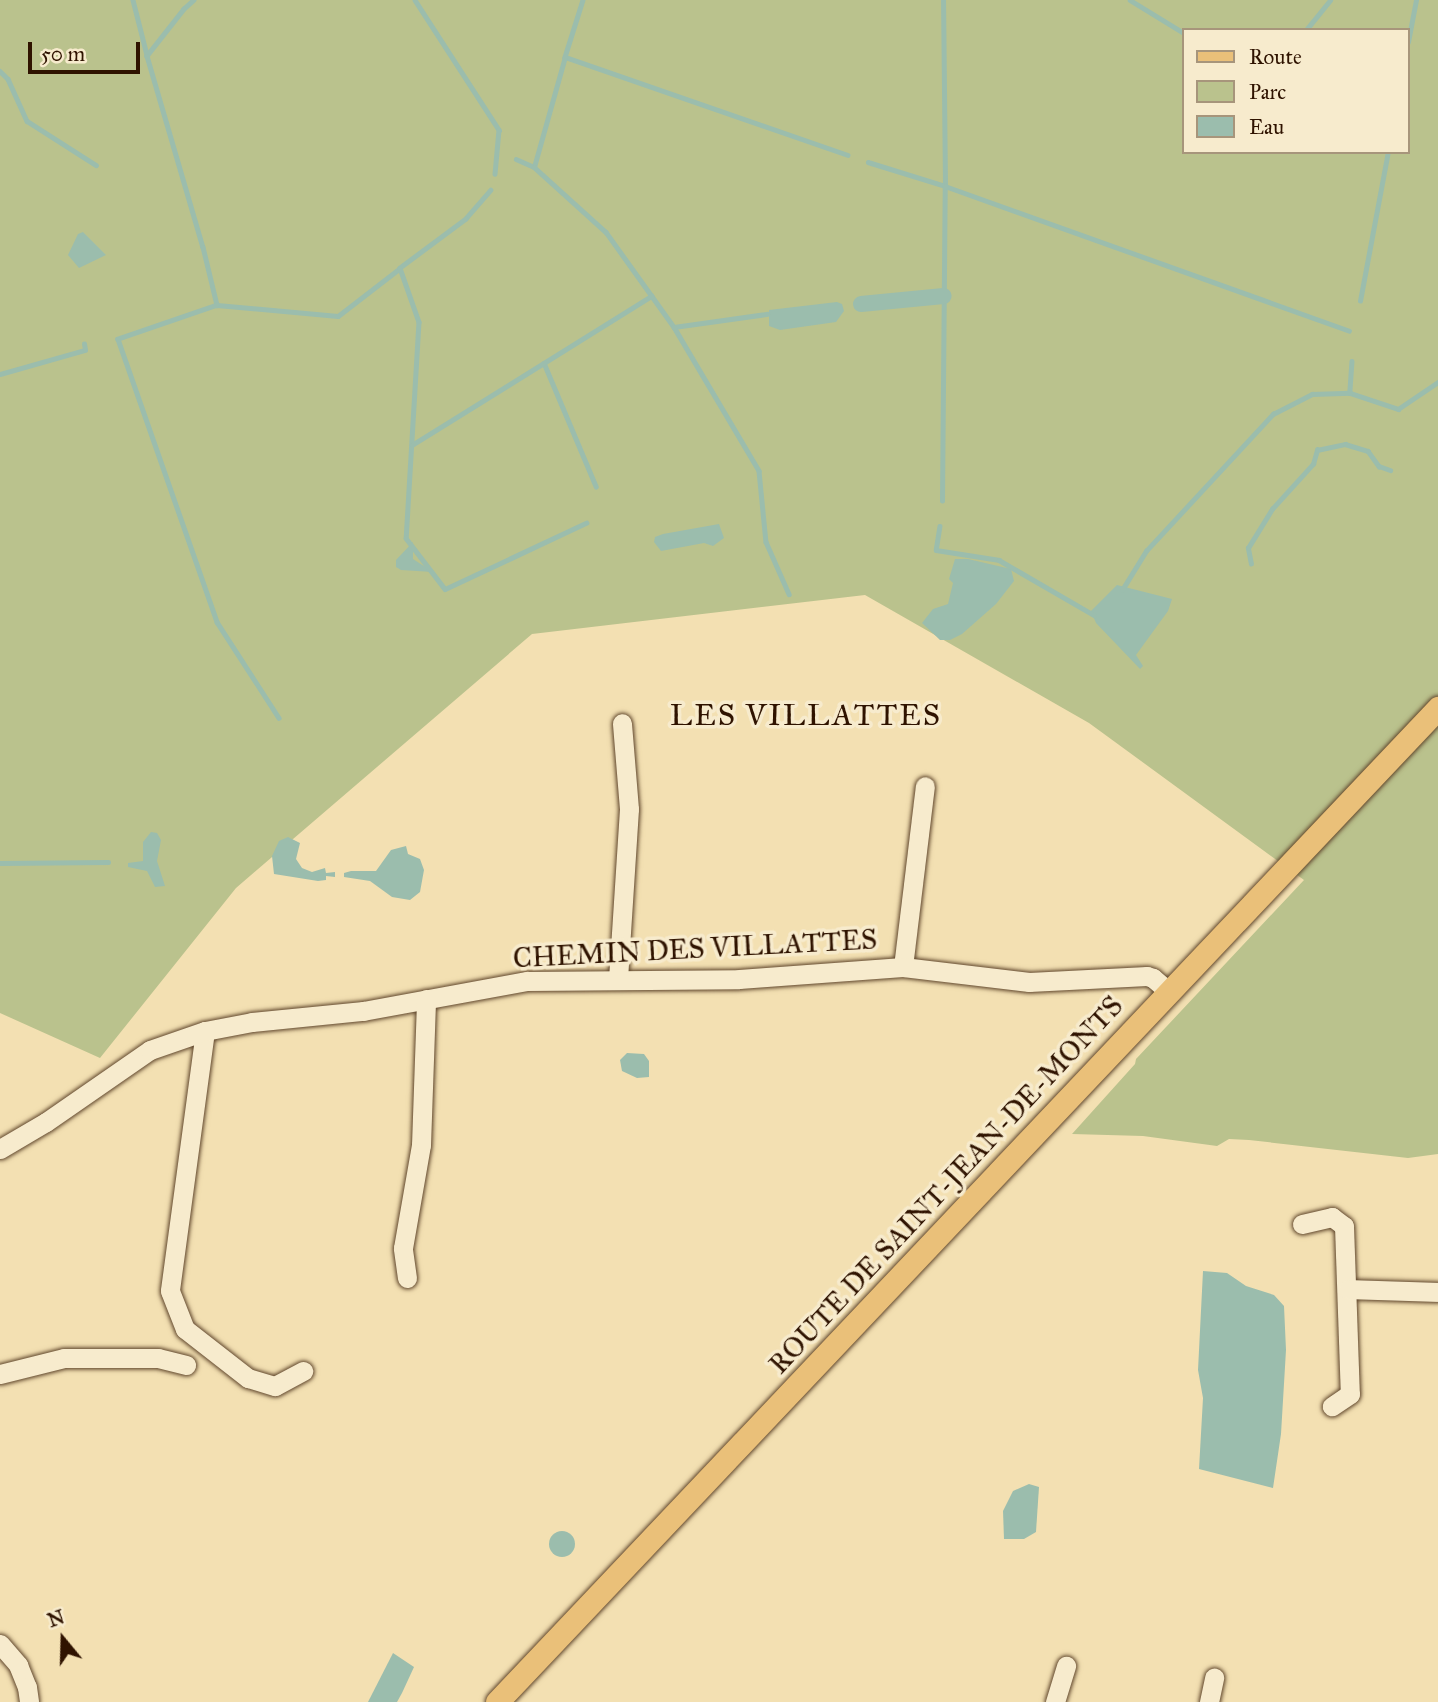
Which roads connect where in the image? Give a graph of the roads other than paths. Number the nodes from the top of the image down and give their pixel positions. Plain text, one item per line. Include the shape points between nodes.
1 (1438, 708) edge
2 (621, 723) dead end
3 (925, 786) dead end
4 (903, 967) junction
5 (618, 979) junction
6 (1169, 992) junction
7 (426, 999) junction
8 (205, 1031) junction
9 (0, 1149) edge
10 (1302, 1224) dead end
11 (407, 1278) dead end
12 (1348, 1289) junction
13 (1438, 1292) edge
14 (186, 1366) dead end
15 (303, 1371) dead end
16 (0, 1374) edge
17 (1332, 1406) dead end
18 (0, 1644) edge
19 (1066, 1665) dead end
20 (1214, 1678) dead end
21 (29, 1702) edge
22 (497, 1702) edge
23 (1055, 1702) edge
24 (1209, 1702) edge

1 - 6 main road, ROUTE DE SAINT-JEAN-DE-MONTS
2 - 5 street via 629,809
3 - 4 street
4 - 5 street, CHEMIN DES VILLATTES via 739,979
4 - 6 street, CHEMIN DES VILLATTES via 1029,982 1147,976
5 - 7 street, CHEMIN DES VILLATTES via 527,981
6 - 22 main road, ROUTE DE SAINT-JEAN-DE-MONTS
7 - 8 street, CHEMIN DES VILLATTES
7 - 11 street via 421,1145 403,1248
8 - 9 street, CHEMIN DES VILLATTES via 150,1050
8 - 15 street via 170,1291 185,1329 248,1378 275,1386
10 - 12 street via 1332,1217 1345,1226
12 - 13 street
12 - 17 street via 1350,1394
14 - 16 street via 158,1358 64,1359
18 - 21 street via 18,1665
19 - 23 street
20 - 24 street

